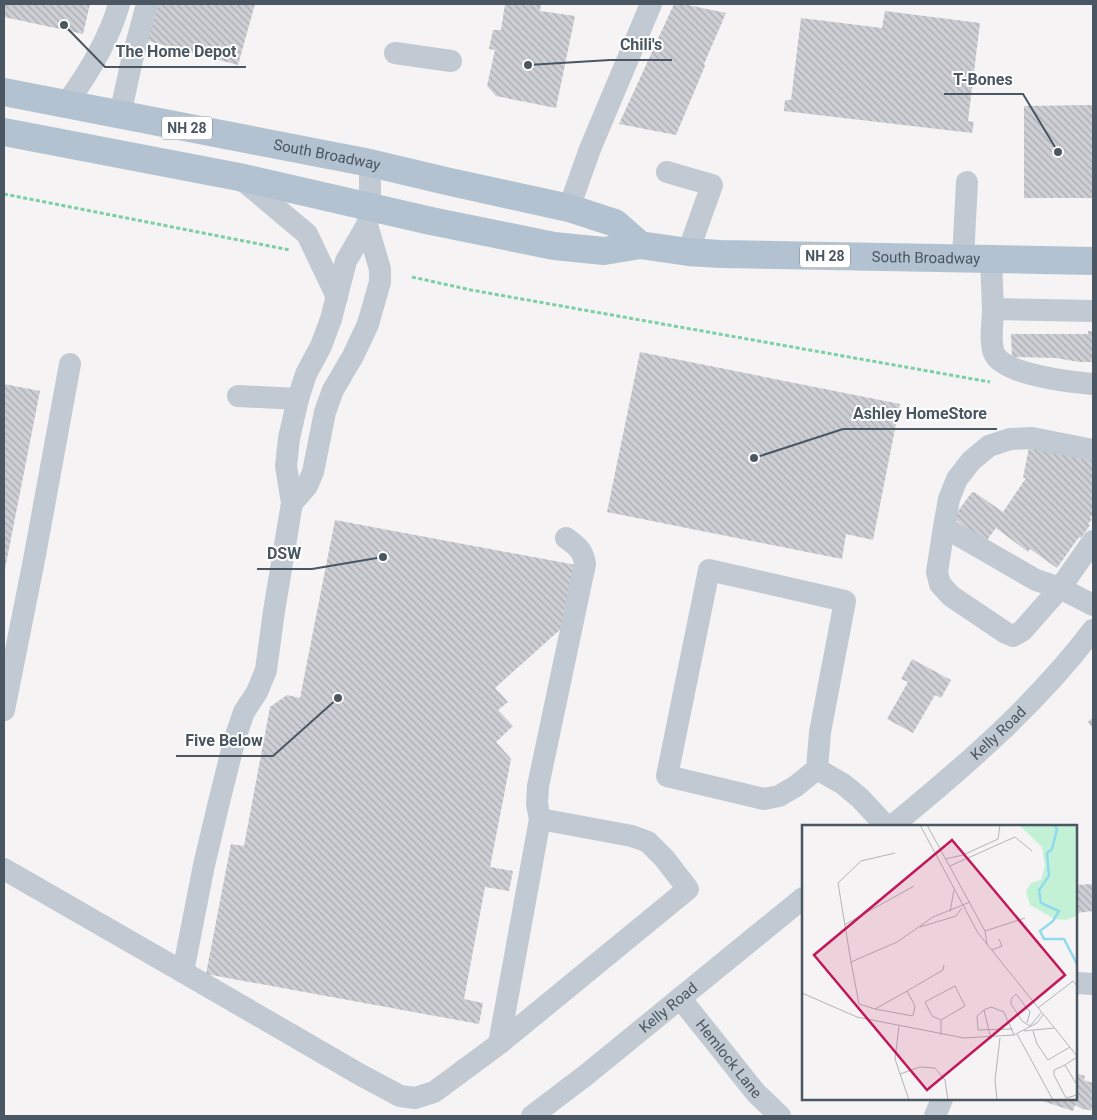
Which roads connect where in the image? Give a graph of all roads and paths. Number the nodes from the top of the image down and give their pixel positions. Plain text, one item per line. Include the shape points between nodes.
1 (119, 4) edge
2 (147, 4) edge
3 (651, 4) edge
4 (395, 53) dead end
5 (451, 61) dead end
6 (4, 92) edge
7 (66, 104) junction
8 (120, 115) junction
9 (4, 132) edge
10 (370, 163) junction
11 (667, 172) dead end
12 (239, 178) junction
13 (967, 182) dead end
14 (4, 194) edge
15 (569, 208) junction
16 (368, 216) junction
17 (640, 245) junction
18 (688, 252) junction
19 (318, 255) junction
20 (963, 258) junction
21 (991, 259) junction
22 (1093, 260) edge
23 (412, 277) dead end
24 (337, 297) junction
25 (993, 309) junction
26 (1093, 311) edge
27 (70, 364) dead end
28 (993, 382) dead end
29 (1093, 384) edge
30 (238, 396) dead end
31 (298, 399) junction
32 (1093, 450) edge
33 (292, 503) junction
34 (944, 527) junction
35 (566, 538) dead end
36 (1093, 540) edge
37 (1060, 588) junction
38 (1093, 605) edge
39 (1093, 630) edge
40 (4, 710) edge
41 (817, 770) junction
42 (540, 819) junction
43 (885, 825) edge
44 (893, 825) edge
45 (4, 869) edge
46 (802, 899) edge
47 (183, 972) junction
48 (1077, 983) edge
49 (1093, 984) edge
50 (680, 998) junction
51 (499, 1044) junction
52 (942, 1100) edge
53 (532, 1116) edge
54 (780, 1116) edge
55 (935, 1116) edge

1 - 7 street via 105,42
2 - 8 street
3 - 15 street via 590,149
4 - 5 street
6 - 7 main road, South Broadway / NH 28
7 - 8 main road, South Broadway / NH 28
8 - 10 main road, South Broadway / NH 28
9 - 12 main road, South Broadway / NH 28
10 - 15 main road, South Broadway / NH 28
10 - 16 street
11 - 18 street via 712,185
12 - 16 main road, South Broadway / NH 28
12 - 19 street via 307,234
13 - 20 street
14 - 19 path
15 - 17 main road, South Broadway / NH 28 via 615,223
16 - 17 main road, South Broadway / NH 28 via 554,246 604,251
16 - 24 street via 346,261
16 - 33 street via 380,282 368,324 324,412 313,472 307,486
17 - 18 main road, South Broadway / NH 28
18 - 20 main road, South Broadway / NH 28
19 - 24 street
20 - 21 main road, South Broadway / NH 28
21 - 22 main road, South Broadway / NH 28
21 - 25 street
23 - 28 path
24 - 31 street via 321,346 306,374
25 - 26 street
25 - 29 street via 992,346 1000,360 1024,372
27 - 40 street
30 - 31 street
31 - 33 street via 286,466
32 - 34 street via 1032,438 1010,439 989,446 957,479
33 - 47 street via 266,670 244,712 236,738 204,865
34 - 37 street via 1036,580
34 - 37 street via 937,572 940,584 951,596 1006,633 1013,636 1022,631
35 - 42 street via 584,554 585,564 538,786
36 - 37 street
37 - 38 street
39 - 44 street, Kelly Road via 1043,690 995,737
41 - 41 street via 820,732 845,601 709,570 667,776 764,799 779,796
41 - 43 street via 843,784
42 - 51 street
42 - 51 street via 632,836 648,842 688,889
45 - 47 street
46 - 50 street, Kelly Road
47 - 51 street via 400,1096 415,1098 434,1092
48 - 49 street
50 - 53 street, Kelly Road
50 - 54 street, Hemlock Lane via 756,1093
52 - 55 street

